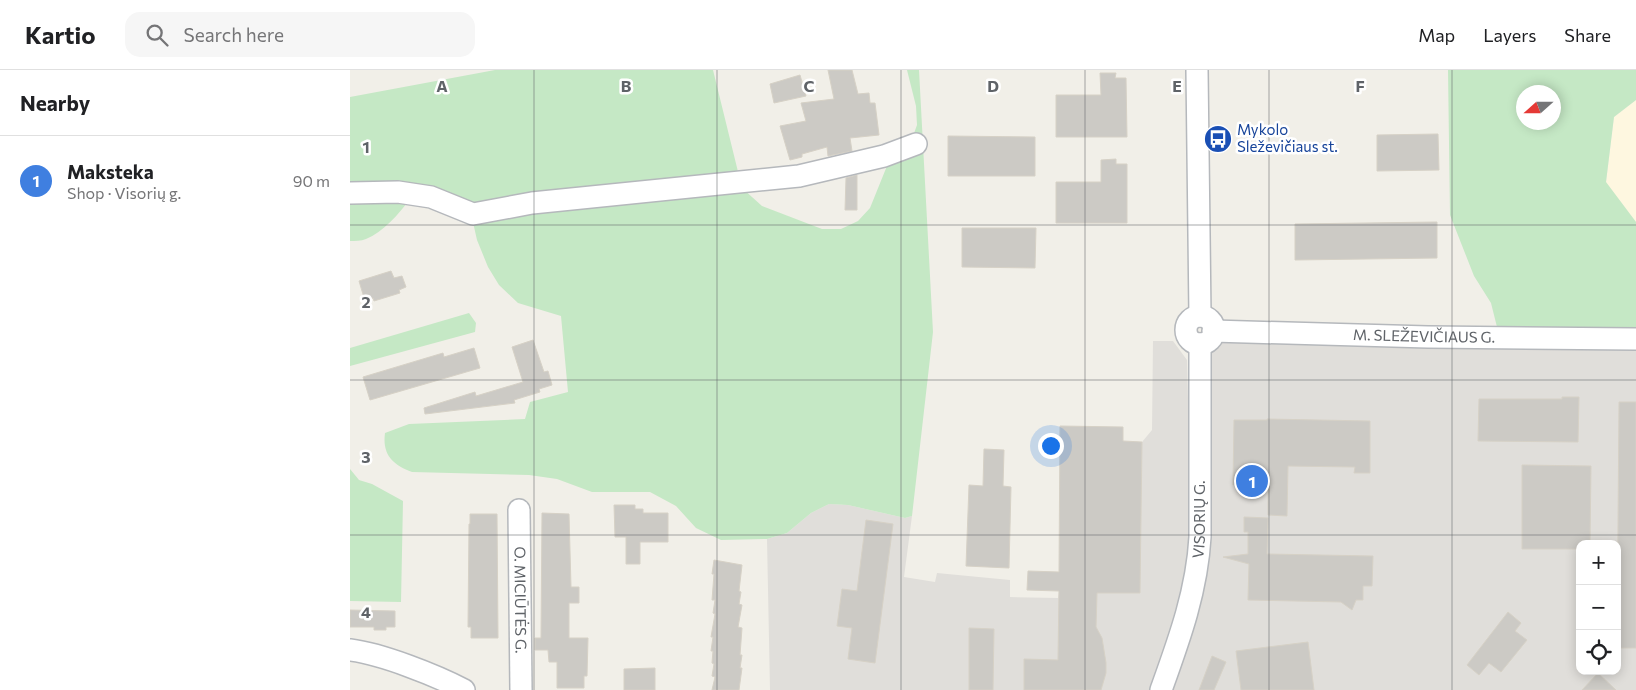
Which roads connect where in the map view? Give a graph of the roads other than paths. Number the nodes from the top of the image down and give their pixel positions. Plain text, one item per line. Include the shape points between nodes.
1 (1197, 70) edge
2 (916, 144) dead end
3 (350, 193) edge
4 (1204, 330) junction
5 (1636, 339) edge
6 (519, 510) dead end
7 (350, 650) edge
8 (464, 690) edge
9 (521, 690) edge
10 (1161, 690) edge

1 - 4 street, VISORIŲ G.
2 - 3 street via 884,156 799,176 532,203 473,214 431,197 398,192
4 - 5 street, M. SLEŽEVIČIAUS G.
4 - 10 street, VISORIŲ G. via 1198,563 1180,636
6 - 9 street, O. MICIŪTĖS G.
7 - 8 street via 397,663

